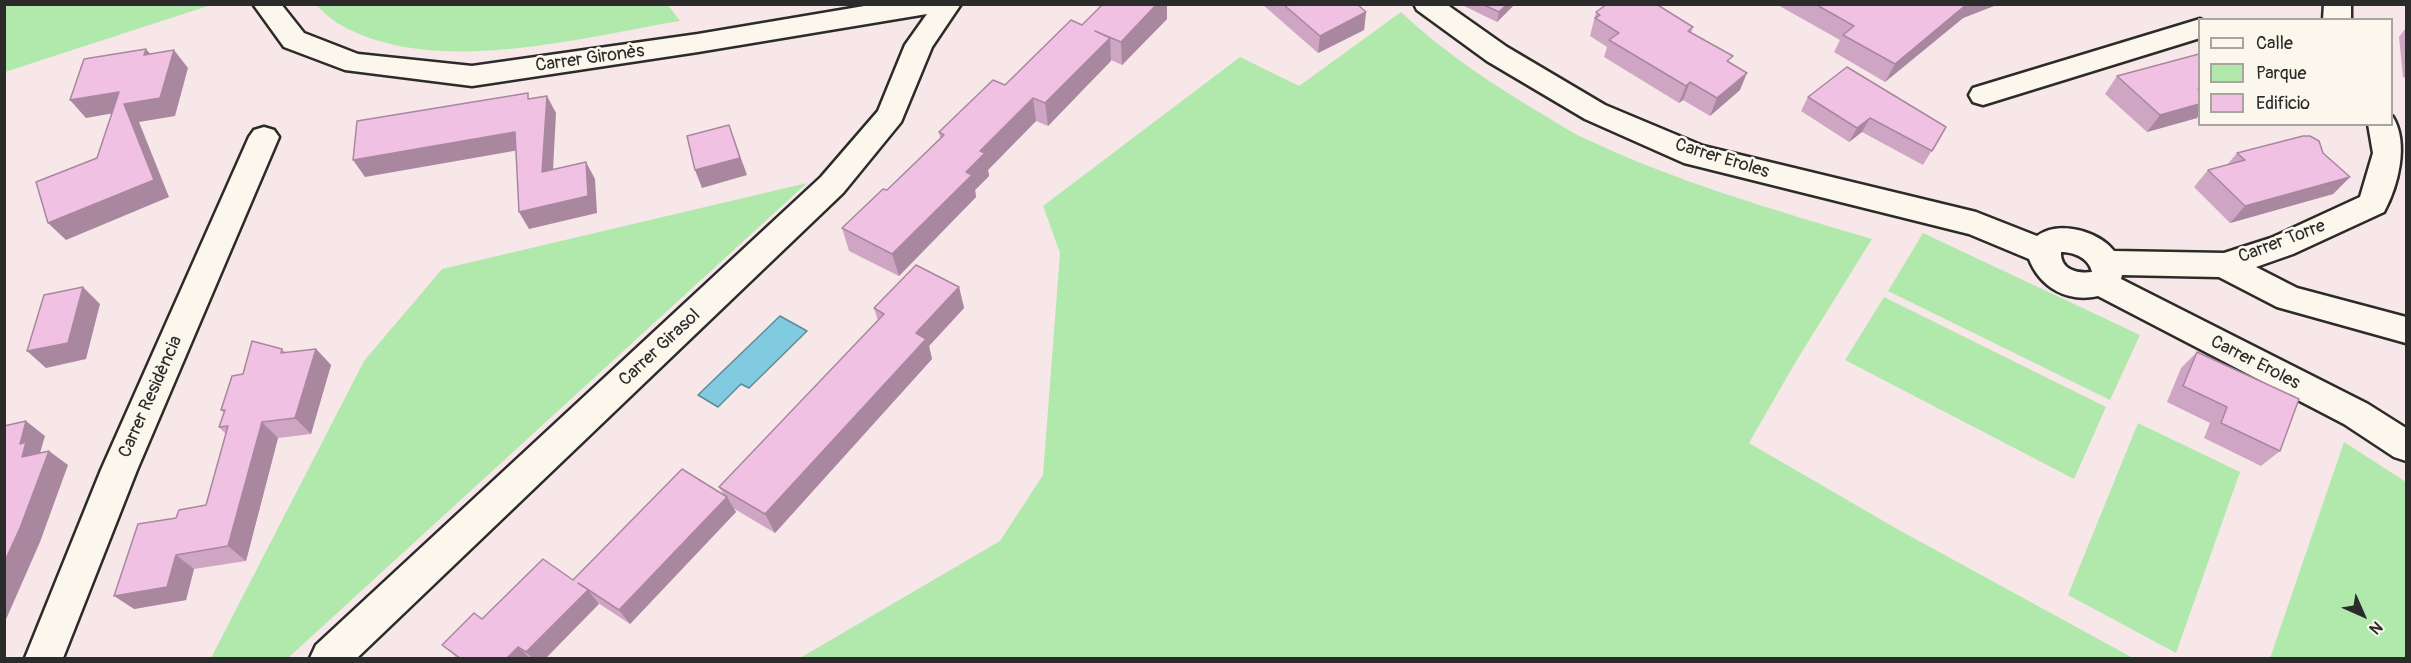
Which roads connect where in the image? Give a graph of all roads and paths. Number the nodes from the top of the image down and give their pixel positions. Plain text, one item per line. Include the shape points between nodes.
1 (266, 4) edge
2 (933, 4) edge
3 (948, 4) edge
4 (1427, 4) edge
5 (2198, 28) edge
6 (1983, 95) dead end
7 (2383, 126) edge
8 (264, 137) dead end
9 (2044, 252) joint
10 (2224, 264) junction
11 (2103, 273) junction
12 (2406, 330) edge
13 (2406, 446) edge
14 (44, 658) edge
15 (330, 658) edge

1 - 2 street, Carrer Gironès via 294,40 355,63 472,76
3 - 15 street, Carrer Girasol via 919,45 891,115 832,185
4 - 9 street, Carrer Eroles via 1497,54 1594,112 1695,154 1976,224
5 - 6 street
7 - 10 street, Carrer Torre via 2388,153 2373,204 2282,246
8 - 14 street, Carrer Residència via 119,470
9 - 11 street, Carrer Torre via 2047,266 2064,281 2086,286
10 - 11 street, Carrer Torre
10 - 12 street via 2288,298
11 - 13 street, Carrer Eroles

